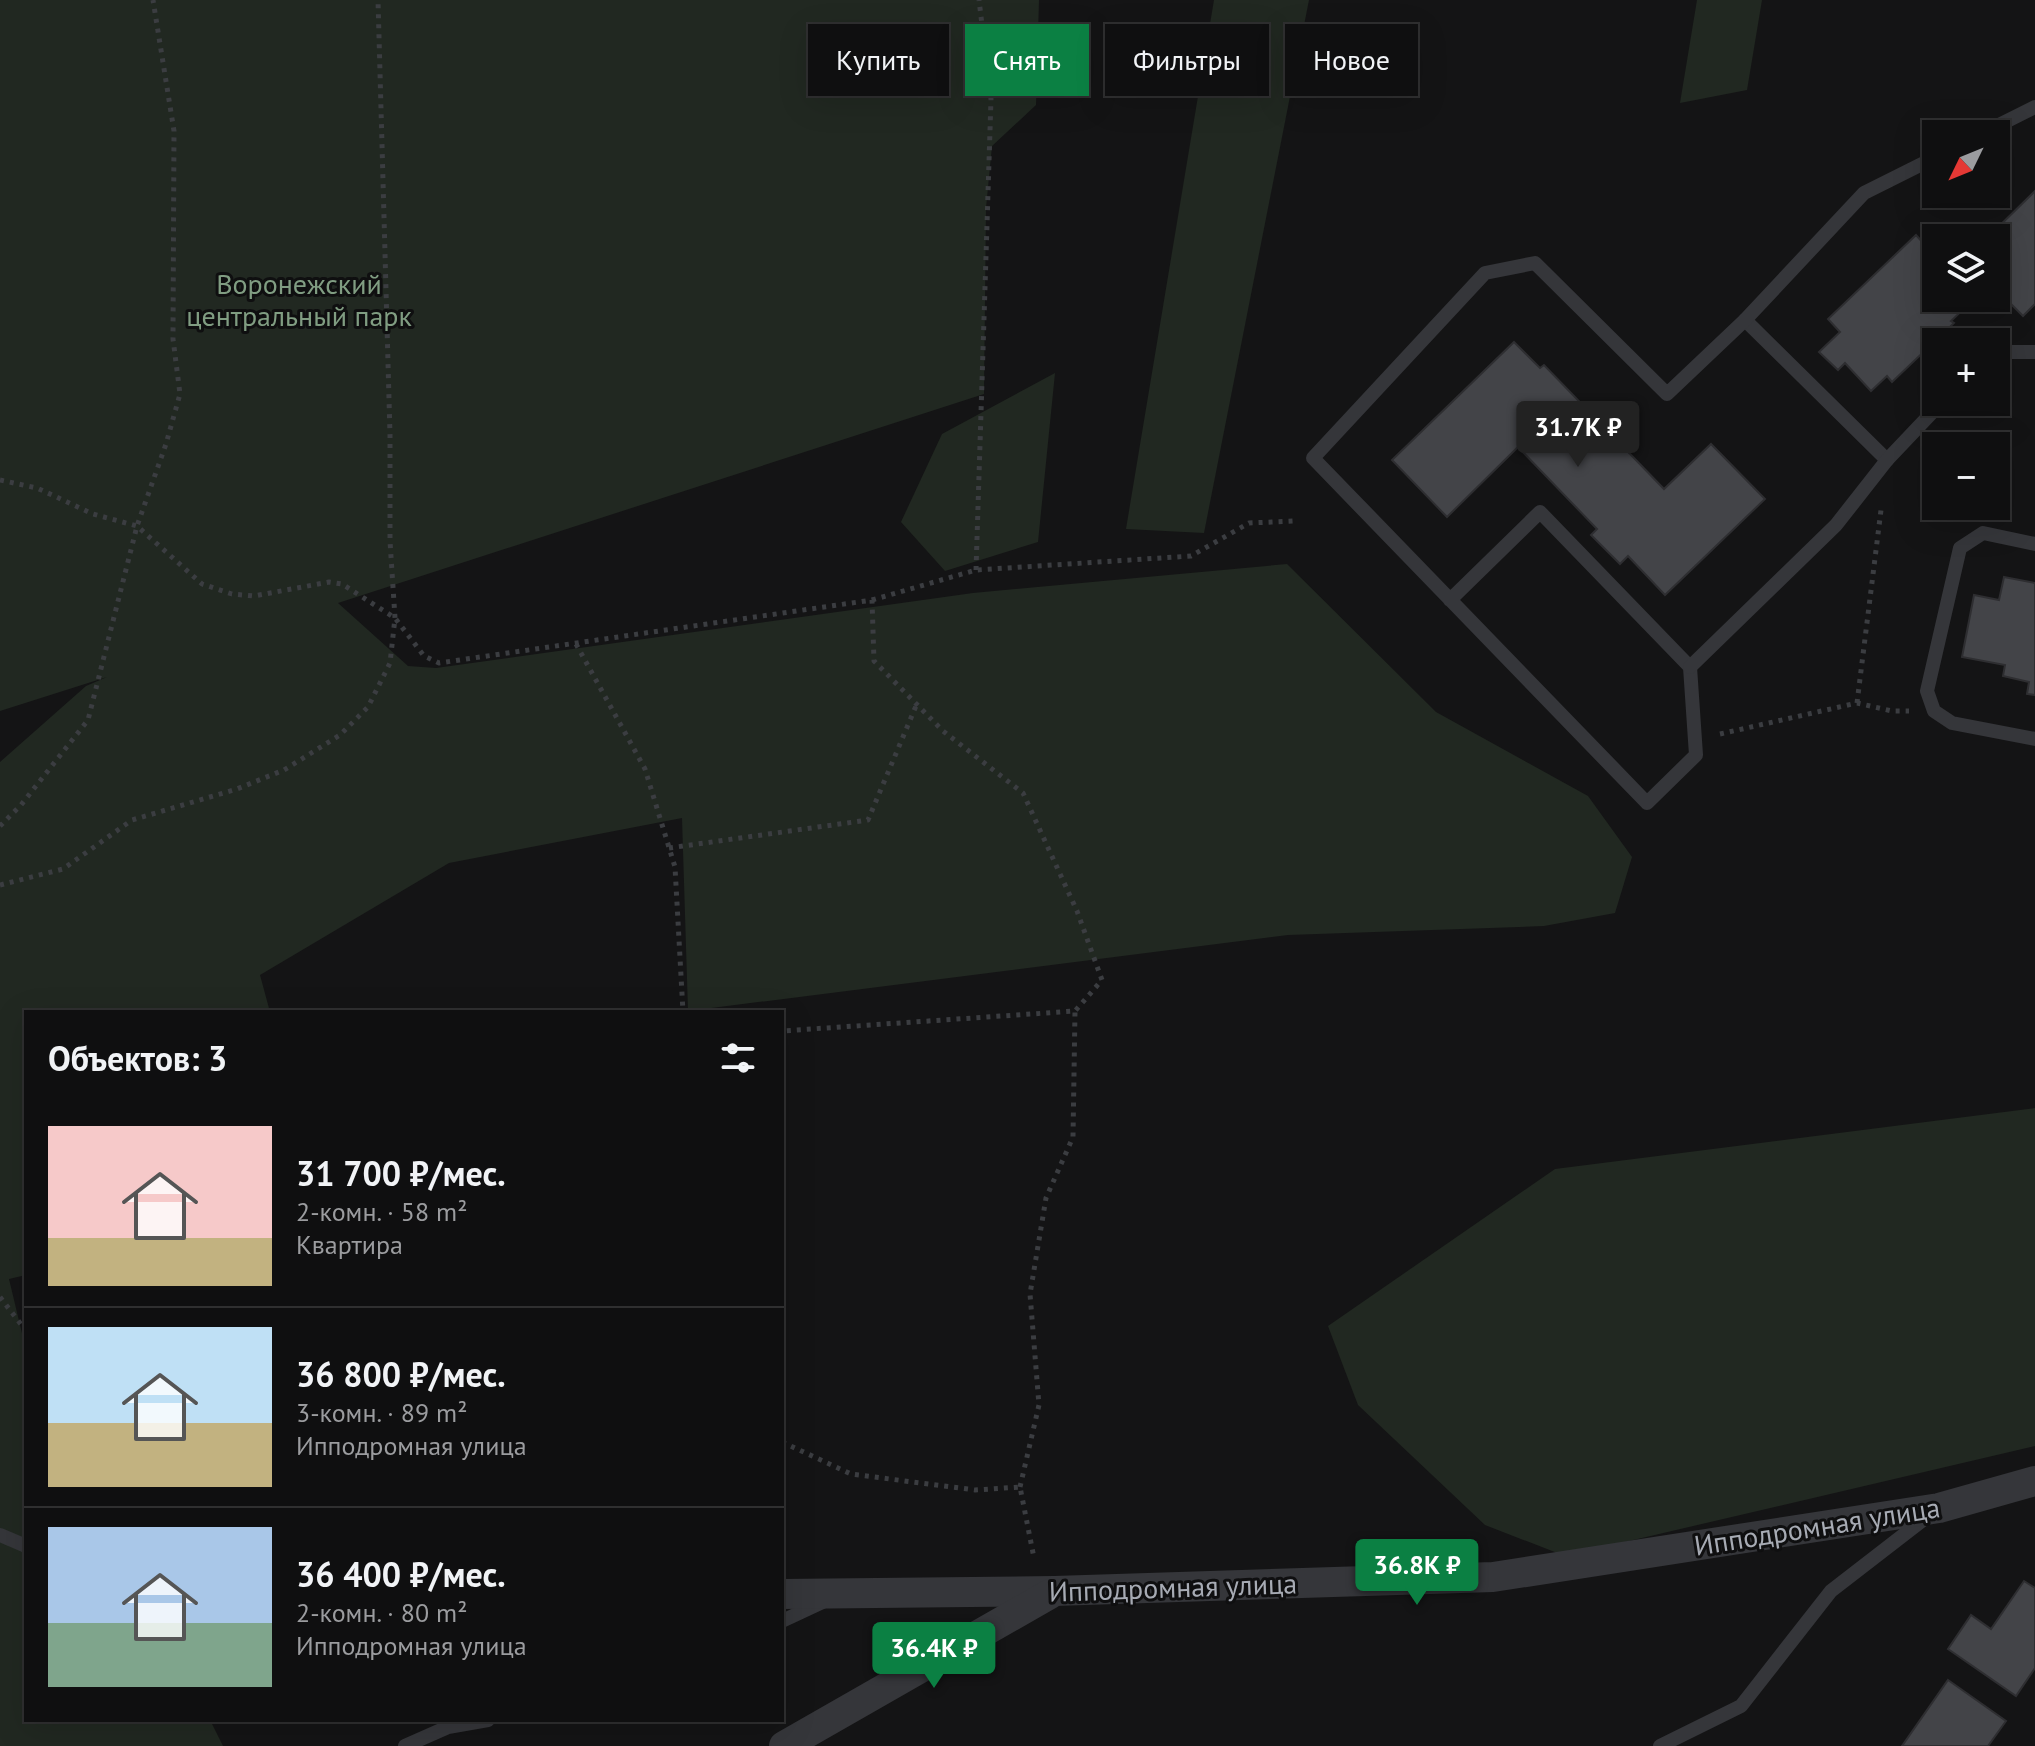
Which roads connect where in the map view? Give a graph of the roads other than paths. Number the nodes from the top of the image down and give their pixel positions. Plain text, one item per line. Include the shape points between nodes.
1 (2035, 107) edge
2 (2009, 120) edge
3 (1922, 164) edge
4 (1745, 320) junction
5 (2010, 352) edge
6 (2035, 352) edge
7 (1929, 416) edge
8 (1887, 460) junction
9 (2035, 544) edge
10 (1450, 600) junction
11 (1690, 667) junction
12 (2035, 739) edge
13 (2035, 1481) edge
14 (1939, 1508) junction
15 (0, 1535) edge
16 (24, 1545) edge
17 (1054, 1591) junction
18 (784, 1594) edge
19 (838, 1595) junction
20 (784, 1620) edge
21 (477, 1722) edge
22 (405, 1746) edge
23 (784, 1746) edge
24 (1660, 1746) edge

1 - 2 lane
3 - 4 lane via 1864,193
4 - 8 lane
4 - 10 lane via 1667,394 1535,263 1485,273 1313,458
5 - 6 lane
7 - 8 lane
8 - 11 lane via 1836,525
9 - 12 lane via 1983,533 1960,548 1927,691 1934,711 1952,723
10 - 11 lane via 1540,512
10 - 11 lane via 1647,803 1696,755
13 - 14 street, Ипподромная улица
14 - 17 street, Ипподромная улица via 1493,1577
14 - 24 lane via 1831,1591 1741,1706
15 - 16 lane
17 - 19 street, Ипподромная улица
17 - 23 street
18 - 19 street, Ипподромная улица
19 - 20 lane
21 - 22 lane via 448,1727

